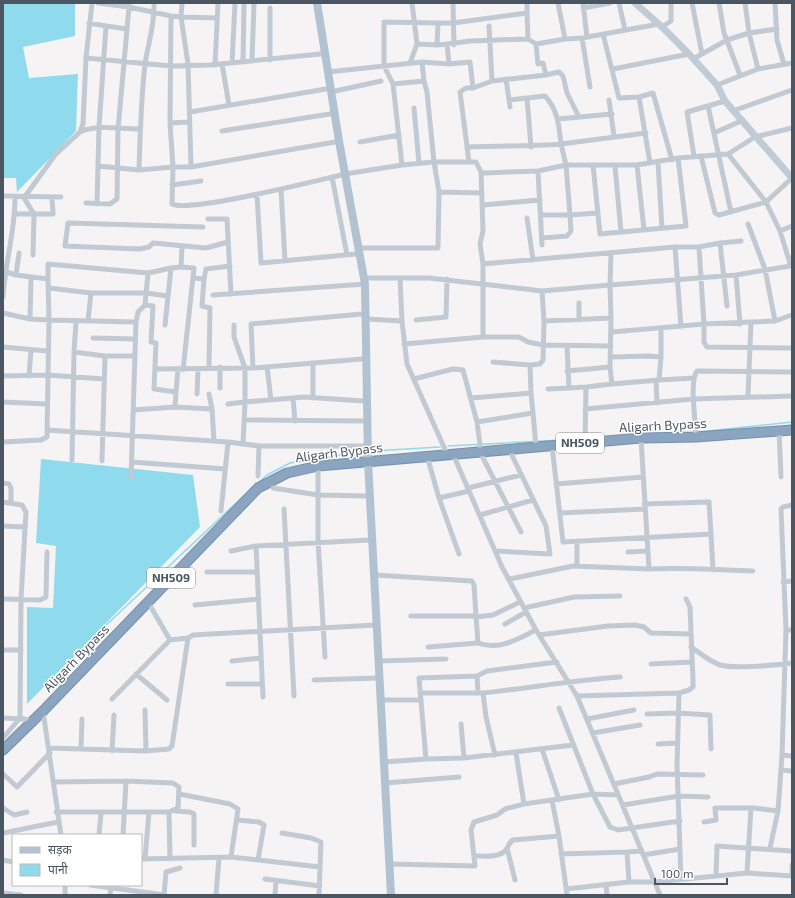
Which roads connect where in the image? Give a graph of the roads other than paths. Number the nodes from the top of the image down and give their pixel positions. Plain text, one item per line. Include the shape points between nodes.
1 (92, 3) edge
2 (98, 3) edge
3 (154, 3) edge
4 (182, 3) edge
5 (218, 3) edge
6 (235, 3) edge
7 (254, 3) edge
8 (313, 3) edge
9 (317, 3) edge
10 (412, 3) edge
11 (453, 3) edge
12 (527, 3) edge
13 (558, 3) edge
14 (610, 3) edge
15 (619, 3) edge
16 (635, 3) edge
17 (692, 3) edge
18 (719, 3) edge
19 (745, 3) edge
20 (775, 3) edge
21 (670, 4) edge
22 (129, 5) edge
23 (244, 5) dead end
24 (583, 5) edge
25 (270, 8) dead end
26 (154, 12) junction
27 (528, 13) junction
28 (171, 16) junction
29 (181, 16) junction
30 (217, 18) junction
31 (438, 22) junction
32 (88, 23) junction
33 (414, 23) junction
34 (453, 23) junction
35 (106, 26) junction
36 (489, 26) dead end
37 (661, 26) junction
38 (127, 29) junction
39 (777, 29) junction
40 (625, 30) junction
41 (749, 33) junction
42 (603, 34) junction
43 (584, 37) junction
44 (528, 39) junction
45 (565, 39) junction
46 (727, 40) junction
47 (490, 41) junction
48 (417, 44) junction
49 (447, 44) junction
50 (454, 44) junction
51 (536, 44) junction
52 (437, 45) junction
53 (320, 54) junction
54 (702, 54) junction
55 (691, 56) junction
56 (86, 58) junction
57 (104, 59) junction
58 (270, 60) junction
59 (124, 61) junction
60 (252, 61) junction
61 (243, 62) junction
62 (422, 62) junction
63 (232, 63) junction
64 (410, 63) junction
65 (792, 63) edge
66 (146, 64) junction
67 (188, 64) junction
68 (222, 64) junction
69 (449, 64) junction
70 (784, 64) junction
71 (215, 65) junction
72 (171, 66) junction
73 (384, 66) junction
74 (613, 69) junction
75 (758, 69) junction
76 (328, 72) junction
77 (546, 75) junction
78 (740, 75) junction
79 (506, 79) junction
80 (492, 80) junction
81 (381, 81) dead end
82 (424, 82) junction
83 (393, 84) junction
84 (717, 85) junction
85 (590, 87) dead end
86 (473, 88) junction
87 (328, 90) junction
88 (792, 90) edge
89 (639, 97) junction
90 (527, 98) junction
91 (509, 100) junction
92 (608, 100) dead end
93 (725, 101) junction
94 (229, 105) junction
95 (708, 106) junction
96 (510, 107) dead end
97 (414, 108) dead end
98 (331, 110) junction
99 (733, 111) junction
100 (190, 112) junction
101 (612, 114) junction
102 (579, 117) junction
103 (558, 119) junction
104 (741, 121) junction
105 (189, 122) junction
106 (170, 123) junction
107 (99, 127) junction
108 (792, 128) edge
109 (118, 129) junction
110 (139, 129) junction
111 (222, 131) dead end
112 (80, 132) junction
113 (646, 133) junction
114 (714, 133) junction
115 (399, 135) junction
116 (614, 136) junction
117 (755, 137) junction
118 (335, 142) junction
119 (360, 142) dead end
120 (561, 144) junction
121 (531, 146) junction
122 (467, 147) junction
123 (728, 154) junction
124 (718, 155) junction
125 (694, 156) junction
126 (702, 156) junction
127 (678, 158) junction
128 (672, 160) junction
129 (434, 162) junction
130 (469, 162) junction
131 (658, 162) junction
132 (419, 163) junction
133 (650, 163) junction
134 (402, 165) junction
135 (566, 165) junction
136 (593, 165) junction
137 (637, 165) junction
138 (98, 166) junction
139 (616, 166) junction
140 (172, 167) junction
141 (191, 167) junction
142 (117, 168) junction
143 (139, 170) junction
144 (538, 171) junction
145 (481, 172) junction
146 (343, 175) junction
147 (332, 177) junction
148 (792, 178) edge
149 (201, 181) dead end
150 (172, 185) junction
151 (281, 189) junction
152 (438, 192) junction
153 (482, 193) junction
154 (257, 195) junction
155 (3, 196) edge
156 (52, 197) junction
157 (61, 197) dead end
158 (15, 198) junction
159 (24, 198) junction
160 (540, 200) junction
161 (766, 202) junction
162 (86, 203) dead end
163 (97, 204) junction
164 (483, 205) junction
165 (732, 212) junction
166 (598, 213) junction
167 (15, 214) junction
168 (34, 214) junction
169 (570, 214) junction
170 (541, 215) junction
171 (527, 218) dead end
172 (208, 219) dead end
173 (748, 224) dead end
174 (792, 226) edge
175 (203, 227) dead end
176 (662, 228) junction
177 (644, 230) junction
178 (780, 231) junction
179 (621, 232) junction
180 (542, 238) junction
181 (741, 241) dead end
182 (228, 242) junction
183 (720, 243) junction
184 (542, 245) dead end
185 (182, 246) junction
186 (674, 247) junction
187 (699, 247) junction
188 (354, 252) junction
189 (19, 253) dead end
190 (611, 253) junction
191 (33, 255) dead end
192 (791, 259) edge
193 (533, 260) junction
194 (285, 262) junction
195 (482, 264) junction
196 (230, 266) junction
197 (181, 267) junction
198 (171, 268) junction
199 (791, 268) edge
200 (766, 269) junction
201 (4, 271) edge
202 (148, 273) junction
203 (16, 275) junction
204 (724, 275) junction
205 (736, 275) junction
206 (30, 278) junction
207 (192, 278) junction
208 (400, 278) junction
209 (701, 278) junction
210 (48, 279) junction
211 (204, 279) junction
212 (678, 279) junction
213 (447, 280) junction
214 (363, 282) junction
215 (482, 284) junction
216 (610, 285) junction
217 (49, 288) junction
218 (3, 291) edge
219 (542, 291) junction
220 (91, 293) junction
221 (146, 293) junction
222 (231, 294) junction
223 (213, 295) dead end
224 (168, 296) junction
225 (3, 297) edge
226 (579, 303) dead end
227 (145, 305) junction
228 (727, 306) dead end
229 (3, 313) edge
230 (792, 315) edge
231 (364, 317) junction
232 (611, 318) junction
233 (30, 319) junction
234 (49, 320) junction
235 (416, 320) dead end
236 (579, 320) junction
237 (402, 321) junction
238 (775, 321) junction
239 (76, 322) junction
240 (88, 322) junction
241 (136, 322) junction
242 (544, 322) junction
243 (751, 322) junction
244 (165, 324) dead end
245 (704, 324) junction
246 (740, 324) junction
247 (234, 325) dead end
248 (681, 327) junction
249 (661, 329) junction
250 (612, 332) junction
251 (483, 337) junction
252 (93, 338) dead end
253 (135, 339) junction
254 (404, 344) junction
255 (543, 345) junction
256 (567, 346) junction
257 (610, 346) junction
258 (3, 347) edge
259 (752, 347) junction
260 (792, 348) edge
261 (365, 349) junction
262 (31, 350) junction
263 (47, 351) junction
264 (74, 352) junction
265 (105, 356) junction
266 (135, 356) junction
267 (611, 357) junction
268 (661, 357) junction
269 (362, 359) junction
270 (493, 362) dead end
271 (313, 363) junction
272 (530, 365) junction
273 (220, 367) junction
274 (267, 367) junction
275 (610, 367) junction
276 (209, 368) junction
277 (245, 368) junction
278 (254, 368) junction
279 (155, 369) junction
280 (181, 370) junction
281 (198, 370) junction
282 (567, 371) junction
283 (792, 372) edge
284 (749, 373) junction
285 (47, 375) junction
286 (3, 376) edge
287 (29, 376) junction
288 (74, 377) junction
289 (104, 378) junction
290 (694, 378) junction
291 (414, 379) junction
292 (657, 380) junction
293 (612, 384) junction
294 (586, 387) junction
295 (220, 388) dead end
296 (569, 388) junction
297 (548, 389) dead end
298 (176, 392) junction
299 (531, 393) junction
300 (197, 394) dead end
301 (209, 394) dead end
302 (748, 396) junction
303 (792, 396) edge
304 (292, 398) junction
305 (313, 398) junction
306 (471, 398) junction
307 (693, 399) junction
308 (271, 400) junction
309 (363, 401) junction
310 (3, 402) edge
311 (245, 402) junction
312 (657, 403) junction
313 (47, 404) junction
314 (228, 404) dead end
315 (175, 408) junction
316 (212, 409) junction
317 (585, 409) junction
318 (134, 410) junction
319 (534, 413) junction
320 (245, 420) junction
321 (364, 421) junction
322 (295, 422) junction
323 (477, 422) junction
324 (47, 430) junction
325 (792, 430) edge
326 (779, 431) junction
327 (73, 433) junction
328 (696, 433) junction
329 (103, 434) junction
330 (132, 436) junction
331 (641, 438) junction
332 (585, 440) junction
333 (214, 441) junction
334 (3, 442) edge
335 (228, 442) junction
336 (243, 444) junction
337 (535, 444) junction
338 (259, 446) junction
339 (364, 446) junction
340 (552, 446) junction
341 (480, 449) junction
342 (509, 449) junction
343 (450, 454) junction
344 (427, 456) junction
345 (72, 460) dead end
346 (102, 461) dead end
347 (366, 461) junction
348 (132, 462) junction
349 (318, 466) junction
350 (225, 469) junction
351 (521, 475) junction
352 (258, 476) dead end
353 (643, 477) junction
354 (781, 477) dead end
355 (131, 478) dead end
356 (495, 481) junction
357 (3, 483) edge
358 (556, 484) junction
359 (273, 488) dead end
360 (468, 490) junction
361 (318, 495) junction
362 (366, 496) junction
363 (439, 498) junction
364 (533, 500) junction
365 (3, 502) edge
366 (11, 502) junction
367 (792, 505) edge
368 (645, 506) junction
369 (508, 508) junction
370 (284, 509) dead end
371 (221, 511) dead end
372 (560, 513) junction
373 (480, 516) junction
374 (3, 526) edge
375 (25, 527) junction
376 (521, 532) dead end
377 (711, 534) junction
378 (648, 538) junction
379 (369, 540) junction
380 (318, 541) junction
381 (577, 541) junction
382 (287, 544) junction
383 (256, 546) junction
384 (231, 551) dead end
385 (495, 551) junction
386 (647, 551) junction
387 (47, 552) dead end
388 (628, 552) dead end
389 (459, 554) dead end
390 (577, 566) junction
391 (649, 569) junction
392 (713, 570) junction
393 (753, 571) dead end
394 (207, 572) dead end
395 (256, 572) junction
396 (374, 575) junction
397 (510, 579) junction
398 (792, 581) edge
399 (783, 582) junction
400 (620, 596) dead end
401 (3, 599) edge
402 (21, 599) junction
403 (686, 599) dead end
404 (259, 600) junction
405 (148, 602) junction
406 (520, 602) junction
407 (195, 605) dead end
408 (375, 609) junction
409 (525, 610) junction
410 (411, 616) dead end
411 (476, 616) junction
412 (505, 624) dead end
413 (376, 625) junction
414 (324, 628) junction
415 (290, 629) junction
416 (786, 630) junction
417 (792, 630) edge
418 (261, 631) junction
419 (537, 632) junction
420 (690, 634) junction
421 (188, 638) junction
422 (170, 640) junction
423 (478, 643) junction
424 (428, 647) dead end
425 (691, 647) junction
426 (3, 650) edge
427 (21, 650) junction
428 (325, 657) dead end
429 (261, 658) junction
430 (446, 659) dead end
431 (232, 661) dead end
432 (378, 661) junction
433 (557, 662) junction
434 (691, 662) junction
435 (792, 663) edge
436 (652, 664) dead end
437 (784, 664) junction
438 (136, 674) junction
439 (477, 676) junction
440 (620, 677) dead end
441 (379, 678) junction
442 (314, 680) dead end
443 (569, 683) junction
444 (228, 684) dead end
445 (262, 684) junction
446 (481, 692) junction
447 (420, 693) junction
448 (678, 694) junction
449 (294, 696) dead end
450 (577, 696) junction
451 (263, 697) dead end
452 (112, 699) dead end
453 (167, 700) dead end
454 (380, 700) junction
455 (421, 700) junction
456 (559, 708) dead end
457 (145, 710) dead end
458 (634, 710) dead end
459 (43, 712) junction
460 (678, 713) junction
461 (648, 714) dead end
462 (114, 715) dead end
463 (3, 718) edge
464 (82, 718) dead end
465 (587, 719) junction
466 (27, 720) junction
467 (462, 724) dead end
468 (640, 725) dead end
469 (593, 733) junction
470 (3, 738) edge
471 (677, 743) junction
472 (658, 744) dead end
473 (573, 745) junction
474 (81, 749) junction
475 (542, 749) junction
476 (712, 749) dead end
477 (3, 750) edge
478 (50, 750) junction
479 (112, 751) junction
480 (146, 751) junction
481 (516, 753) junction
482 (495, 755) junction
483 (782, 755) junction
484 (792, 756) edge
485 (464, 758) junction
486 (426, 759) junction
487 (384, 762) junction
488 (781, 770) junction
489 (792, 771) edge
490 (3, 774) edge
491 (678, 774) junction
492 (703, 775) dead end
493 (459, 777) dead end
494 (126, 781) junction
495 (55, 782) junction
496 (385, 783) junction
497 (614, 784) junction
498 (179, 794) junction
499 (593, 794) junction
500 (618, 795) junction
501 (679, 796) junction
502 (708, 797) dead end
503 (552, 800) junction
504 (559, 800) junction
505 (524, 804) junction
506 (623, 805) junction
507 (3, 808) edge
508 (751, 808) junction
509 (176, 811) junction
510 (778, 811) junction
511 (27, 812) dead end
512 (56, 812) junction
513 (125, 812) junction
514 (149, 812) junction
515 (169, 812) junction
516 (101, 813) junction
517 (237, 820) junction
518 (58, 822) junction
519 (680, 822) junction
520 (704, 822) dead end
521 (632, 827) junction
522 (3, 833) edge
523 (282, 833) dead end
524 (61, 834) edge
525 (99, 834) edge
526 (123, 834) edge
527 (559, 836) junction
528 (194, 845) dead end
529 (507, 848) junction
530 (749, 848) junction
531 (770, 848) junction
532 (680, 849) junction
533 (792, 851) edge
534 (627, 852) junction
535 (643, 853) junction
536 (561, 854) junction
537 (475, 856) junction
538 (231, 857) junction
539 (219, 858) junction
540 (143, 859) edge
541 (170, 859) junction
542 (258, 860) junction
543 (390, 864) junction
544 (792, 865) edge
545 (320, 867) junction
546 (180, 868) dead end
547 (747, 873) junction
548 (716, 876) junction
549 (792, 876) edge
550 (265, 879) dead end
551 (681, 879) junction
552 (515, 880) dead end
553 (276, 881) junction
554 (629, 882) junction
555 (655, 882) junction
556 (606, 884) junction
557 (97, 886) edge
558 (320, 886) junction
559 (111, 888) junction
560 (3, 892) edge
561 (566, 892) edge
562 (140, 893) edge
563 (21, 895) edge
564 (110, 895) edge
565 (164, 895) edge
566 (216, 895) edge
567 (275, 895) edge
568 (319, 895) edge
569 (391, 895) edge
570 (607, 895) edge
571 (660, 895) edge

1 - 32 street
2 - 22 street
3 - 26 street
4 - 29 street
5 - 30 street
6 - 63 street
7 - 60 street
8 - 53 main road
9 - 76 main road
10 - 33 street
11 - 34 street
12 - 27 street
13 - 45 street
14 - 24 street
15 - 40 street
16 - 37 street
17 - 54 street
18 - 46 street
19 - 41 street
20 - 39 street
21 - 37 street via 671,21
22 - 26 street
22 - 38 street
23 - 61 street
24 - 43 street
25 - 58 street
26 - 28 street
26 - 66 street
27 - 34 street
27 - 44 street
28 - 29 street
28 - 72 street
29 - 30 street
29 - 67 street
30 - 71 street
31 - 33 street
31 - 34 street
31 - 52 street
32 - 35 street
32 - 56 street
33 - 48 street
33 - 73 street via 384,22
34 - 50 street
35 - 38 street
35 - 57 street
36 - 47 street
37 - 40 street
37 - 55 street
38 - 59 street
39 - 41 street
39 - 70 street
40 - 42 street
41 - 46 street
41 - 75 street
42 - 43 street
42 - 74 street
43 - 45 street
43 - 85 street
44 - 47 street
44 - 51 street
45 - 51 street
46 - 54 street
46 - 78 street
47 - 50 street
47 - 80 street
48 - 52 street
48 - 64 street
49 - 50 street
49 - 52 street
49 - 69 street
51 - 77 street via 538,64 543,63
53 - 58 street
53 - 87 main road
54 - 55 street
55 - 74 street
55 - 84 street
56 - 57 street
56 - 112 street via 83,124
57 - 59 street
57 - 107 street
58 - 60 street
59 - 66 street
59 - 109 street
60 - 61 street
61 - 63 street
62 - 64 street
62 - 69 street
62 - 82 street
63 - 68 street
64 - 73 street
65 - 70 street
66 - 72 street
66 - 110 street
67 - 71 street
67 - 72 street
67 - 100 street
68 - 71 street
68 - 94 street
69 - 86 street via 470,62
70 - 75 street
72 - 106 street
73 - 76 street
73 - 83 street
74 - 89 street via 619,98
75 - 78 street
76 - 87 main road
77 - 79 street
77 - 102 street via 559,72 563,76 567,93
78 - 84 street
79 - 80 street
79 - 91 street
80 - 86 street
81 - 87 street
82 - 83 street
82 - 129 street
83 - 115 street
84 - 93 street
86 - 122 street via 466,88 460,92
87 - 94 street
87 - 98 main road
88 - 99 street
89 - 113 street
89 - 128 street via 653,93
90 - 91 street
90 - 103 street via 545,96
90 - 121 street
91 - 96 street
92 - 101 street
93 - 95 street
93 - 99 street
94 - 100 street
95 - 114 street
95 - 125 street via 687,112
97 - 132 street
98 - 111 street
98 - 118 main road
98 - 146 main road
99 - 104 street
100 - 105 street
101 - 102 street
101 - 116 street
102 - 103 street
103 - 120 street
104 - 114 street
104 - 117 street
105 - 106 street
105 - 141 street
106 - 140 street
107 - 109 street
107 - 112 street via 87,128
107 - 138 street
108 - 117 street
109 - 110 street
109 - 142 street
110 - 143 street
112 - 159 street via 55,155
113 - 116 street
113 - 133 street
114 - 124 street
115 - 119 street
115 - 134 street
116 - 120 street
117 - 123 street
117 - 148 street
118 - 141 street
118 - 146 main road
120 - 121 street
120 - 135 street
121 - 122 street via 509,144
122 - 130 street
123 - 124 street
123 - 161 street
124 - 126 street
124 - 165 street
125 - 126 street
125 - 127 street
126 - 165 street via 715,213 719,215
127 - 128 street
127 - 176 street via 686,226
128 - 131 street
129 - 130 street
129 - 132 street
129 - 152 street
130 - 145 street via 476,162
131 - 133 street
131 - 176 street
132 - 134 street
133 - 137 street
134 - 146 street
135 - 136 street
135 - 144 street
135 - 169 street
136 - 139 street
136 - 166 street
137 - 139 street
137 - 177 street
138 - 142 street
138 - 163 street
139 - 179 street
140 - 141 street
140 - 143 street
140 - 150 street
142 - 143 street
142 - 163 street via 117,198 110,204
144 - 145 street
144 - 160 street
145 - 153 street
146 - 147 street
146 - 188 main road
147 - 151 street
147 - 188 street
148 - 161 street
149 - 150 street
150 - 154 street via 172,204 176,206
151 - 154 street
151 - 194 street
152 - 153 street
152 - 188 street via 438,248
153 - 164 street
154 - 194 street via 261,263
155 - 158 street
156 - 157 street
156 - 159 street
156 - 168 street via 53,214
158 - 159 street
158 - 167 street
159 - 168 street
160 - 164 street
160 - 170 street
161 - 165 street
161 - 178 street
162 - 163 street
164 - 195 street via 480,244
166 - 169 street
166 - 179 street via 600,234
167 - 168 street
167 - 201 street
168 - 191 street
169 - 170 street
169 - 180 street via 570,235
170 - 180 street
171 - 193 street
172 - 182 street via 228,220
173 - 200 street
174 - 178 street
175 - 185 street via 68,223 65,246 140,249 154,243
176 - 177 street
177 - 179 street
178 - 192 street
180 - 184 street
181 - 183 street
182 - 185 street via 206,248
182 - 196 street
183 - 187 street
183 - 204 street
185 - 197 street
186 - 187 street
186 - 190 street
186 - 212 street
187 - 209 street
188 - 194 street
188 - 214 main road
189 - 203 street
190 - 193 street
190 - 216 street
192 - 199 street
193 - 195 street
195 - 215 street
196 - 211 street via 206,269
196 - 222 street
197 - 198 street
197 - 207 street via 194,268
198 - 202 street
198 - 224 street
199 - 200 street
200 - 205 street
200 - 238 street
201 - 203 street
201 - 218 street
202 - 210 street via 48,264
202 - 221 street
203 - 206 street
204 - 205 street
204 - 209 street
204 - 228 street
205 - 246 street
206 - 210 street
206 - 233 street
207 - 211 street
207 - 280 street
208 - 213 street
208 - 214 street
208 - 237 street
209 - 212 street
209 - 245 street
210 - 217 street
211 - 276 street via 202,306 210,308
212 - 216 street
212 - 248 street
213 - 215 street
213 - 235 street via 446,317
214 - 222 street
214 - 231 main road
215 - 219 street
215 - 251 street
216 - 219 street
216 - 232 street
217 - 220 street
217 - 234 street
218 - 225 street
219 - 242 street
220 - 221 street
220 - 240 street
221 - 224 street
221 - 227 street
222 - 223 street
224 - 244 street
226 - 236 street
227 - 241 street via 138,312
227 - 279 street via 153,306 151,342 156,343
229 - 233 street
230 - 238 street
231 - 237 street
231 - 261 main road
231 - 278 street via 251,324
232 - 236 street
232 - 250 street
233 - 234 street
234 - 239 street
234 - 263 street
236 - 242 street
237 - 254 street
238 - 243 street
239 - 240 street
239 - 264 street
240 - 241 street
241 - 253 street
242 - 255 street
243 - 246 street
243 - 259 street
245 - 246 street
245 - 248 street
245 - 259 street via 704,342 707,347
247 - 277 street via 234,337
248 - 249 street
249 - 250 street
249 - 268 street
250 - 257 street
251 - 254 street
251 - 255 street via 519,338
252 - 253 street
253 - 266 street
254 - 291 street via 407,364
255 - 256 street
255 - 272 street via 543,360 540,364
256 - 257 street
256 - 282 street
257 - 267 street
258 - 262 street
259 - 260 street
259 - 284 street
261 - 269 main road
261 - 347 main road
262 - 263 street
262 - 287 street
263 - 285 street
264 - 265 street
264 - 288 street
265 - 266 street
265 - 289 street
266 - 318 street
267 - 268 street
267 - 275 street
268 - 292 street
269 - 271 street
269 - 309 main road
270 - 272 street
271 - 274 street
271 - 305 street
272 - 299 street
273 - 276 street
273 - 277 street
273 - 295 street
274 - 278 street
274 - 308 street
275 - 282 street
275 - 293 street
276 - 281 street
277 - 278 street
277 - 311 street
279 - 280 street
279 - 298 street via 154,389
280 - 281 street
280 - 298 street
281 - 300 street
282 - 296 street
283 - 284 street
284 - 290 street via 701,370 696,371
284 - 302 street
285 - 287 street
285 - 288 street
285 - 313 street
286 - 287 street
288 - 289 street
288 - 327 street
289 - 329 street
290 - 292 street
290 - 307 street
291 - 306 street via 453,369 463,370
291 - 343 street
292 - 293 street
292 - 312 street
293 - 294 street
294 - 296 street
294 - 317 street
296 - 297 street
298 - 315 street
299 - 306 street
299 - 319 street
301 - 316 street
302 - 303 street
302 - 307 street
304 - 305 street
304 - 308 street
304 - 322 street
305 - 309 street
306 - 323 street
307 - 312 street
307 - 328 street
308 - 311 street
309 - 321 main road
310 - 313 street
311 - 314 street
311 - 320 street
312 - 317 street
313 - 324 street
315 - 316 street
315 - 318 street
316 - 333 street
317 - 332 street
318 - 330 street
319 - 323 street
319 - 337 street
320 - 322 street
320 - 336 street
321 - 322 street
321 - 339 main road
323 - 341 street
324 - 327 street
324 - 334 street via 47,437 41,440
325 - 326 highway, Aligarh Bypass / NH509
326 - 328 highway, Aligarh Bypass / NH509
326 - 354 street
327 - 329 street
327 - 345 street
328 - 331 highway, Aligarh Bypass / NH509
329 - 330 street
329 - 346 street
330 - 333 street
330 - 348 street
331 - 332 highway, Aligarh Bypass / NH509
331 - 353 street
332 - 340 highway, Aligarh Bypass / NH509
333 - 335 street
335 - 336 street
335 - 350 street
336 - 338 street
337 - 340 highway, Aligarh Bypass / NH509
337 - 342 highway, Aligarh Bypass / NH509
338 - 339 street
338 - 352 street
339 - 347 main road
340 - 358 street
341 - 342 highway, Aligarh Bypass / NH509
341 - 343 highway, Aligarh Bypass / NH509
341 - 356 street
342 - 351 street
343 - 344 highway, Aligarh Bypass / NH509
343 - 360 street
344 - 347 highway, Aligarh Bypass / NH509
344 - 363 street
347 - 349 highway, Aligarh Bypass / NH509
347 - 362 main road
347 - 396 main road
348 - 350 street
348 - 355 street
349 - 361 street
349 - 405 highway, Aligarh Bypass / NH509 via 287,473 258,488
350 - 371 street
351 - 356 street
351 - 364 street
353 - 358 street
353 - 368 street
356 - 360 street
356 - 369 street
357 - 366 street via 9,484 11,488
358 - 372 street
359 - 361 street
360 - 363 street
360 - 373 street
361 - 362 street
361 - 380 street
362 - 379 main road
363 - 389 street
364 - 369 street
364 - 385 street via 546,526 550,554
365 - 366 street
366 - 375 street via 25,508
367 - 399 street via 781,509
368 - 372 street
368 - 377 street via 709,502
368 - 378 street
369 - 373 street
369 - 376 street
370 - 382 street
372 - 381 street via 563,542
373 - 385 street
374 - 375 street
375 - 402 street
377 - 378 street
377 - 392 street
378 - 381 street
378 - 386 street
379 - 380 street
379 - 408 main road
380 - 382 street
380 - 414 street
381 - 390 street
382 - 383 street
382 - 415 street
383 - 384 street
383 - 395 street
385 - 397 street
386 - 388 street
386 - 391 street
387 - 402 street via 46,597 40,600
390 - 391 street
390 - 397 street
391 - 392 street
392 - 393 street
394 - 395 street
395 - 404 street
396 - 408 main road
396 - 411 street via 472,581
397 - 406 street
398 - 399 street
399 - 416 street
400 - 409 street via 574,597
401 - 402 street
402 - 427 street
403 - 420 street via 690,607
404 - 407 street
404 - 418 street
405 - 422 street
405 - 459 highway, Aligarh Bypass / NH509
406 - 409 street
406 - 411 street via 493,615
408 - 413 main road
409 - 412 street
409 - 419 street
410 - 411 street
411 - 423 street
413 - 414 street
413 - 432 main road
414 - 415 street
414 - 428 street
415 - 418 street
415 - 449 street
416 - 417 street
416 - 437 street
418 - 421 street via 193,635
418 - 429 street
419 - 420 street via 635,625 644,627 650,633
419 - 423 street via 504,645 488,647
419 - 433 street
420 - 425 street
421 - 422 street
421 - 480 street via 172,746 167,750
422 - 438 street
423 - 424 street
425 - 434 street
425 - 437 street via 711,661 722,665
426 - 427 street
427 - 466 street
429 - 431 street
429 - 445 street
430 - 432 street
432 - 441 main road
433 - 439 street via 487,671
433 - 443 street
434 - 436 street
434 - 448 street via 693,688
435 - 437 street
437 - 483 street
438 - 452 street
438 - 453 street
439 - 446 street
439 - 447 street via 419,678
440 - 443 street
441 - 442 street
441 - 454 main road
443 - 446 street
443 - 450 street
444 - 445 street
445 - 451 street
446 - 447 street
446 - 482 street
447 - 455 street
448 - 450 street
448 - 460 street
450 - 465 street
454 - 455 street
454 - 487 main road
455 - 486 street
456 - 473 street
457 - 480 street
458 - 465 street
459 - 466 highway, Aligarh Bypass / NH509
459 - 478 street
460 - 461 street
460 - 471 street
460 - 476 street via 710,715
462 - 479 street
463 - 466 street
464 - 474 street
465 - 469 street
466 - 470 street
466 - 477 highway, Aligarh Bypass / NH509
467 - 485 street
468 - 469 street
469 - 497 street
471 - 472 street
471 - 491 street
473 - 475 street
473 - 499 street
474 - 478 street
474 - 479 street
475 - 481 street
475 - 504 street
478 - 490 street via 17,787
478 - 495 street
479 - 480 street
481 - 482 street
481 - 505 street
482 - 485 street
483 - 484 street
483 - 488 street
485 - 486 street
486 - 487 street
487 - 496 main road
488 - 489 street
488 - 510 street
491 - 492 street
491 - 497 street via 657,774
491 - 501 street
493 - 496 street
494 - 495 street
494 - 498 street via 173,783 179,787
494 - 513 street
495 - 512 street
496 - 543 main road
497 - 500 street
498 - 509 street
498 - 517 street via 235,805 238,809
499 - 500 street
499 - 504 street
499 - 521 street via 610,827 618,830
500 - 506 street
501 - 502 street
501 - 506 street
501 - 519 street
503 - 504 street
503 - 505 street
503 - 527 street
505 - 537 street via 474,822 470,830
506 - 521 street
507 - 511 street via 14,815
508 - 510 street
508 - 520 street via 715,808 716,820
508 - 530 street
509 - 515 street
509 - 528 street via 194,814
510 - 531 street
512 - 516 street
512 - 518 street
513 - 514 street
513 - 516 street
513 - 526 street
514 - 515 street
514 - 540 street
515 - 541 street
516 - 525 street
517 - 538 street
517 - 542 street via 259,822 264,825
518 - 522 street
518 - 524 street
519 - 521 street
519 - 532 street
521 - 535 street
523 - 545 street via 321,842
527 - 529 street via 513,840 508,843
527 - 536 street
529 - 537 street via 500,854
529 - 552 street
530 - 531 street
530 - 547 street
530 - 548 street via 717,846
531 - 533 street
532 - 535 street
532 - 551 street
534 - 535 street
534 - 536 street
534 - 554 street
535 - 555 street
536 - 561 street
537 - 543 street via 475,866
538 - 539 street
538 - 542 street
539 - 541 street
539 - 566 street
540 - 541 street
542 - 545 street
543 - 569 main road
544 - 549 street
545 - 558 street
546 - 565 street via 166,872
547 - 548 street
547 - 549 street
548 - 551 street
550 - 553 street
551 - 555 street
553 - 558 street
553 - 567 street
554 - 555 street
554 - 556 street
555 - 571 street
556 - 561 street
556 - 570 street
557 - 559 street
558 - 568 street
559 - 562 street
559 - 564 street
560 - 563 street
562 - 565 street

